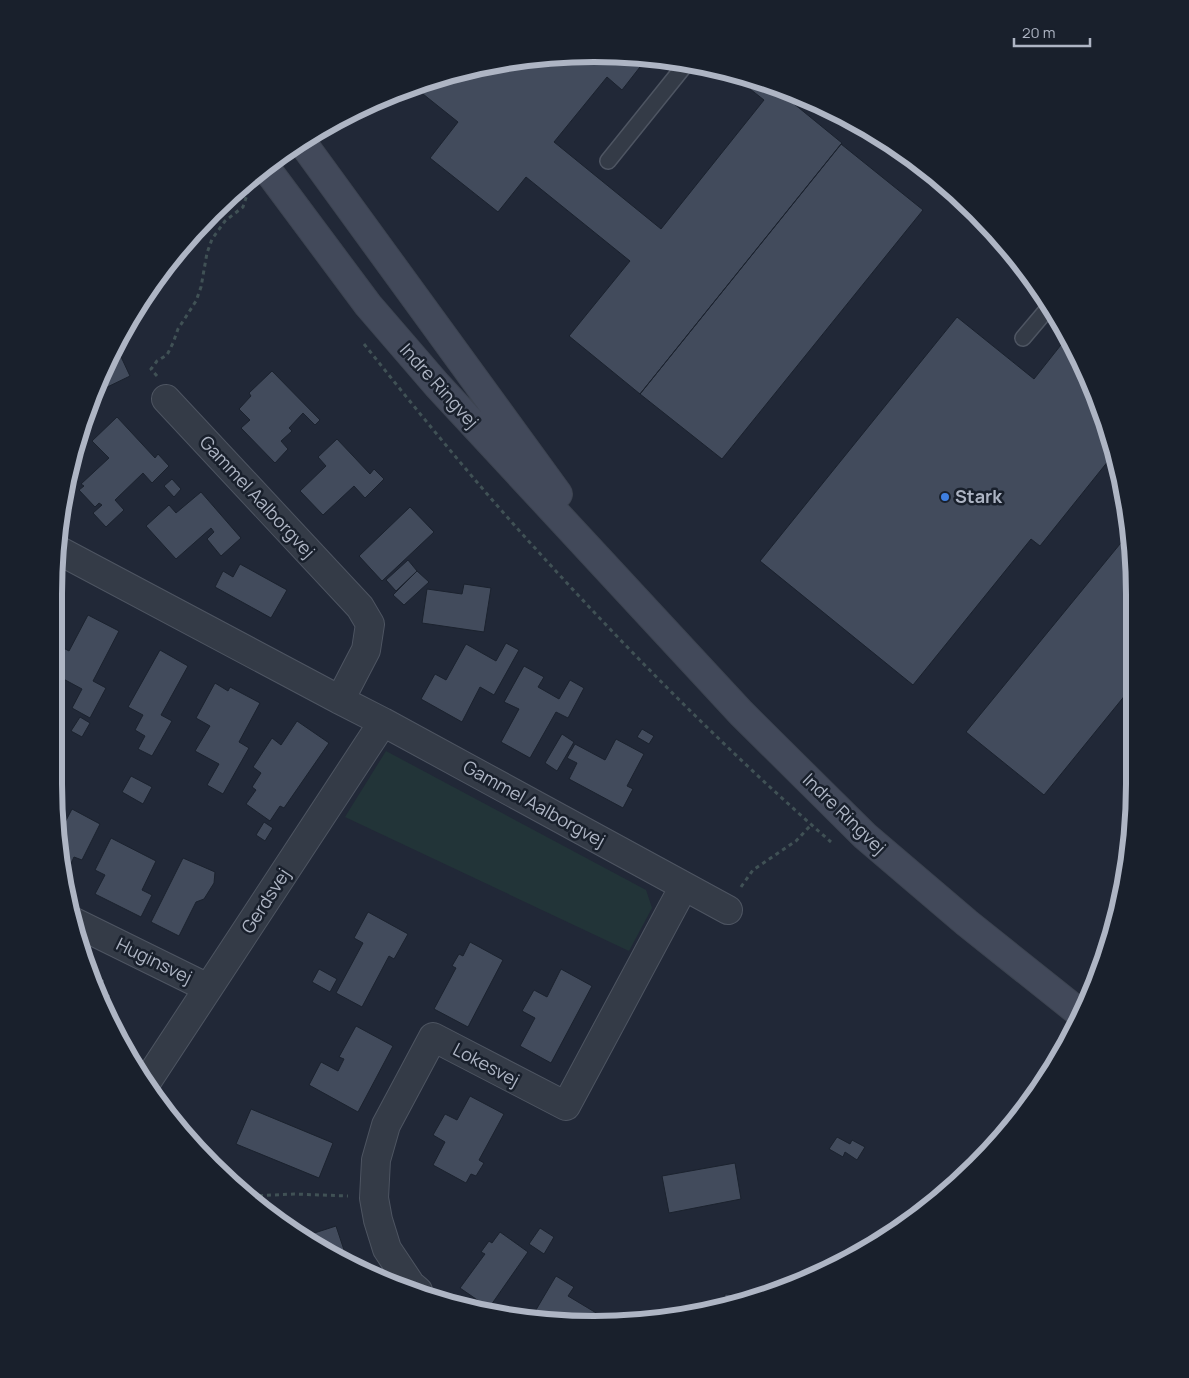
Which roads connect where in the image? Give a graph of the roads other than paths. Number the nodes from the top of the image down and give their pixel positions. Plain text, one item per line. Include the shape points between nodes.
1 (681, 70) edge
2 (306, 148) edge
3 (608, 161) dead end
4 (261, 180) edge
5 (1045, 312) edge
6 (1023, 338) dead end
7 (166, 399) road end
8 (65, 553) edge
9 (628, 590) junction
10 (340, 700) junction
11 (383, 722) junction
12 (684, 886) junction
13 (728, 910) road end
14 (83, 926) edge
15 (208, 988) junction
16 (1076, 1010) edge
17 (150, 1076) edge
18 (409, 1282) edge

1 - 3 lane
2 - 9 street, Indre Ringvej
4 - 9 street, Indre Ringvej via 437,385
5 - 6 lane
7 - 10 street, Gammel Aalborgvej via 360,607 370,624 366,650
8 - 10 street, Gammel Aalborgvej
9 - 16 street, Indre Ringvej via 741,713 865,836
10 - 11 street, Gammel Aalborgvej
11 - 12 street, Gammel Aalborgvej
11 - 15 street, Gerdsvej
12 - 13 street, Gammel Aalborgvej
12 - 18 street, Lokesvej via 566,1106 433,1037 386,1125 376,1160 374,1198 378,1220 387,1249
14 - 15 street, Huginsvej
15 - 17 street, Gerdsvej

